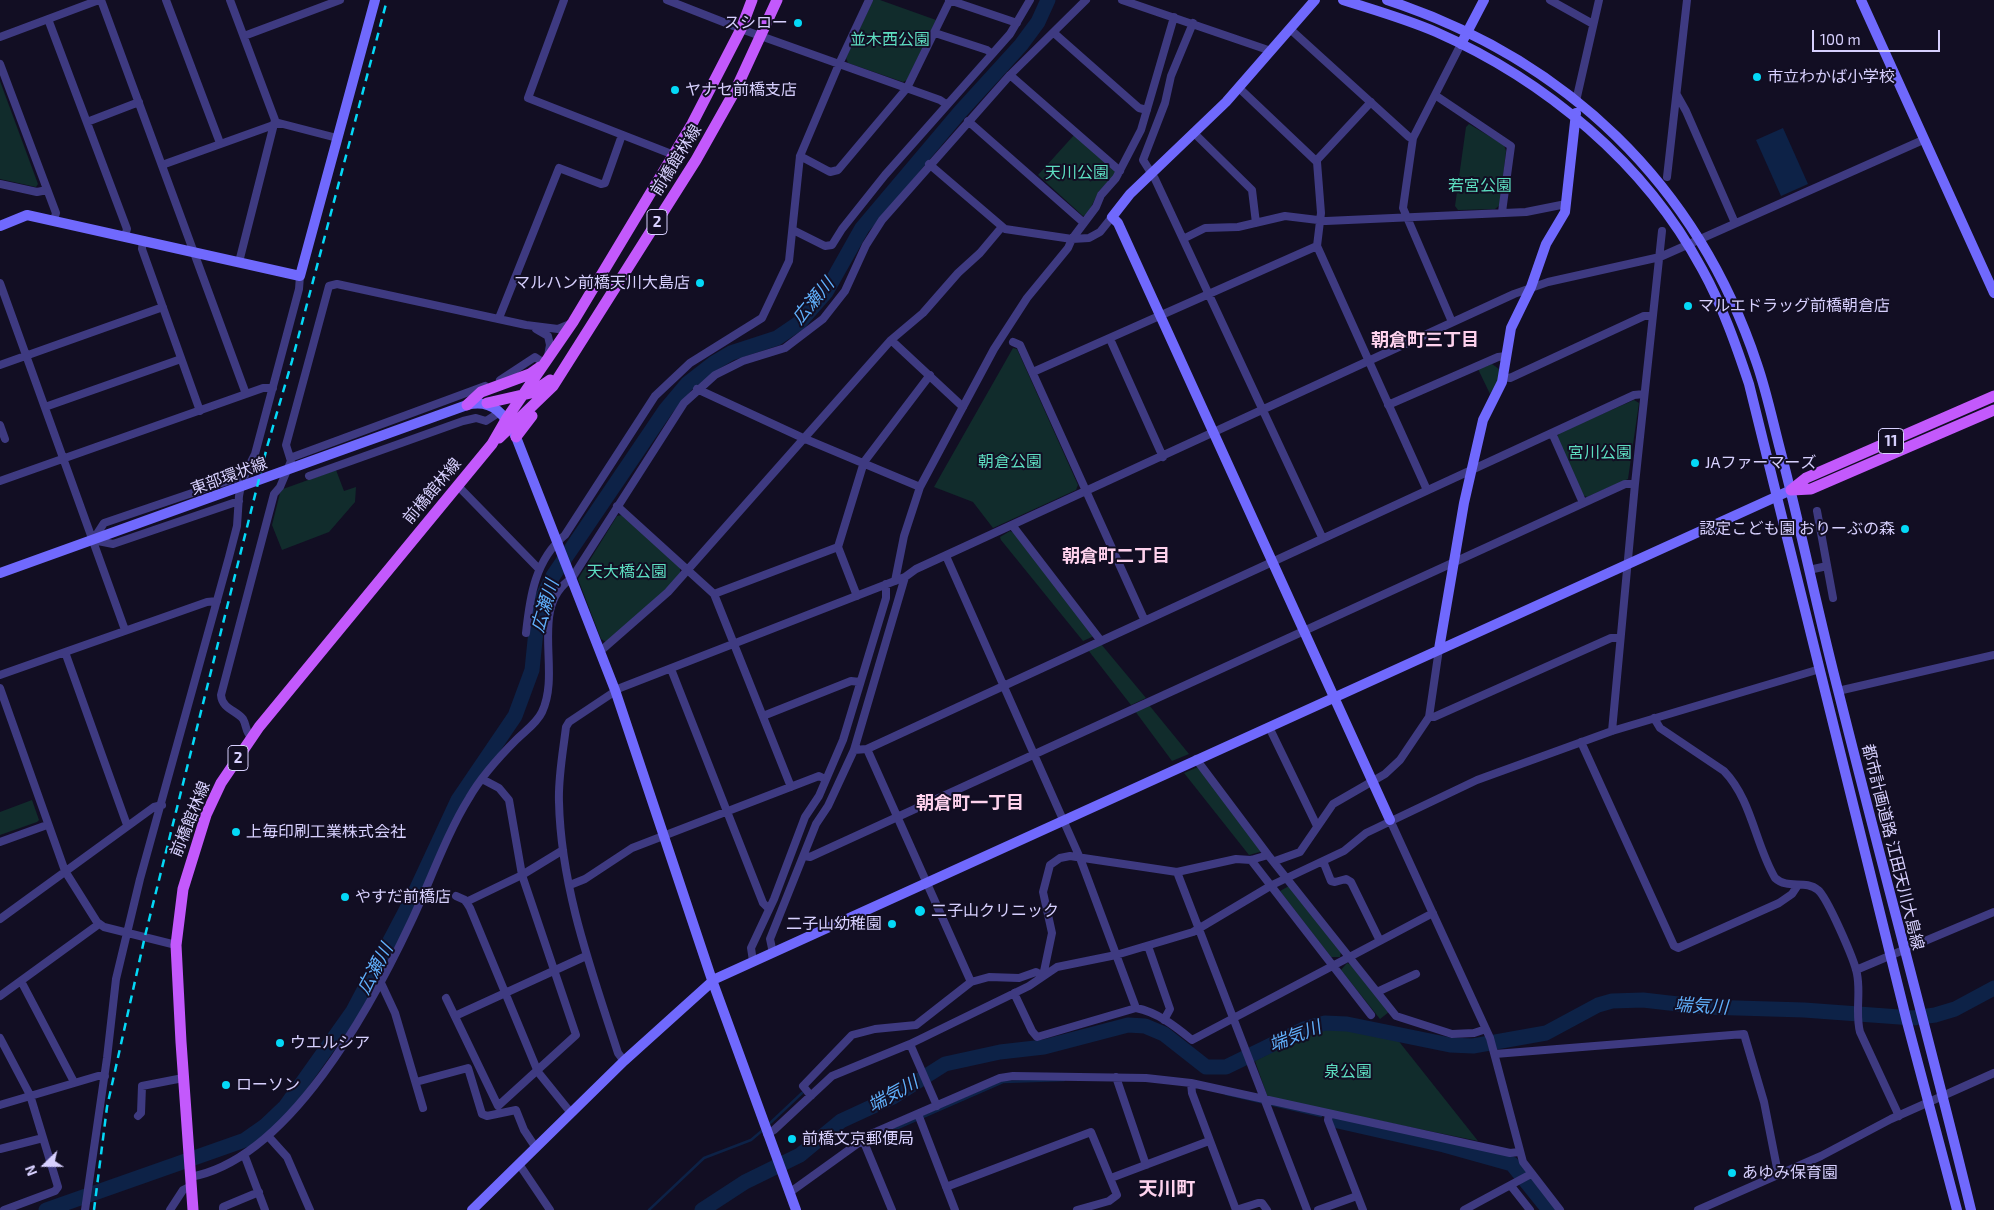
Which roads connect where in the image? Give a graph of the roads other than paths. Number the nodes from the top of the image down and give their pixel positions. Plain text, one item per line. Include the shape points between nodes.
1 (100, 0) edge
2 (166, 0) edge
3 (230, 0) edge
4 (340, 0) edge
5 (375, 0) edge
6 (564, 0) edge
7 (667, 0) edge
8 (752, 0) edge
9 (777, 0) edge
10 (869, 0) edge
11 (950, 0) edge
12 (1030, 0) edge
13 (1086, 0) edge
14 (1122, 0) edge
15 (1315, 0) edge
16 (1343, 0) edge
17 (1387, 0) edge
18 (1484, 0) edge
19 (1550, 0) edge
20 (1599, 0) edge
21 (1687, 0) edge
22 (1862, 0) edge
23 (1174, 16) junction
24 (48, 19) junction
25 (1018, 23) junction
26 (1193, 23) junction
27 (1593, 24) junction
28 (741, 29) junction
29 (1290, 29) junction
30 (1468, 32) junction
31 (935, 33) junction
32 (1054, 33) junction
33 (244, 36) junction
34 (762, 36) junction
35 (0, 37) edge
36 (1461, 44) junction
37 (1271, 51) junction
38 (992, 54) junction
39 (0, 64) edge
40 (839, 64) junction
41 (1010, 75) junction
42 (907, 88) junction
43 (1239, 88) junction
44 (1435, 95) junction
45 (1677, 95) junction
46 (1576, 101) junction
47 (139, 102) junction
48 (1371, 102) junction
49 (946, 104) junction
50 (1146, 110) junction
51 (1576, 118) junction
52 (968, 120) junction
53 (87, 122) junction
54 (275, 124) junction
55 (1194, 133) junction
56 (622, 136) junction
57 (337, 138) junction
58 (1413, 138) junction
59 (1923, 140) junction
60 (220, 142) junction
61 (674, 155) junction
62 (800, 156) junction
63 (1316, 161) junction
64 (929, 164) junction
65 (162, 165) junction
66 (1120, 171) junction
67 (1152, 172) junction
68 (1667, 177) dead end
69 (0, 184) edge
70 (47, 190) junction
71 (1566, 204) junction
72 (1502, 212) junction
73 (1404, 216) junction
74 (1112, 217) junction
75 (54, 220) junction
76 (1321, 220) junction
77 (1084, 223) junction
78 (1256, 223) junction
79 (1736, 223) junction
80 (0, 226) edge
81 (1001, 228) junction
82 (792, 230) junction
83 (1662, 231) dead end
84 (125, 236) junction
85 (1072, 239) junction
86 (1183, 239) junction
87 (1700, 239) junction
88 (143, 240) junction
89 (1688, 245) junction
90 (1317, 246) junction
91 (195, 252) junction
92 (1660, 257) junction
93 (239, 262) junction
94 (300, 276) junction
95 (0, 283) edge
96 (1531, 287) junction
97 (1994, 293) edge
98 (1208, 294) junction
99 (163, 307) junction
100 (1161, 315) junction
101 (1652, 316) junction
102 (499, 318) junction
103 (573, 322) junction
104 (1452, 322) junction
105 (526, 325) junction
106 (585, 332) junction
107 (1110, 338) junction
108 (892, 340) junction
109 (1013, 342) dead end
110 (27, 355) junction
111 (1506, 356) junction
112 (181, 359) junction
113 (544, 362) junction
114 (1368, 362) junction
115 (0, 365) edge
116 (1033, 372) junction
117 (930, 375) junction
118 (1503, 377) junction
119 (273, 388) junction
120 (697, 390) junction
121 (246, 394) junction
122 (1644, 394) junction
123 (523, 395) junction
124 (1994, 396) edge
125 (487, 403) junction
126 (467, 405) junction
127 (1388, 405) junction
128 (45, 407) junction
129 (963, 407) junction
130 (1264, 410) junction
131 (1994, 410) edge
132 (200, 411) junction
133 (0, 424) edge
134 (509, 424) junction
135 (1215, 432) junction
136 (1552, 433) junction
137 (803, 438) junction
138 (5, 439) dead end
139 (1163, 456) junction
140 (290, 458) junction
141 (64, 459) junction
142 (864, 462) junction
143 (1471, 469) junction
144 (245, 475) junction
145 (309, 476) dead end
146 (0, 481) edge
147 (1635, 484) junction
148 (458, 486) junction
149 (920, 487) junction
150 (1085, 490) junction
151 (1426, 490) junction
152 (1791, 490) junction
153 (1778, 495) junction
154 (239, 501) junction
155 (1583, 503) junction
156 (617, 506) junction
157 (1817, 511) dead end
158 (1012, 525) junction
159 (1322, 537) junction
160 (93, 540) junction
161 (559, 545) junction
162 (838, 547) junction
163 (946, 556) junction
164 (1273, 561) junction
165 (1455, 561) junction
166 (1628, 564) junction
167 (1827, 566) junction
168 (538, 568) junction
169 (688, 570) junction
170 (1809, 570) junction
171 (0, 573) edge
172 (570, 574) junction
173 (905, 577) junction
174 (895, 581) junction
175 (886, 584) junction
176 (714, 594) junction
177 (857, 596) junction
178 (1833, 598) dead end
179 (217, 601) junction
180 (1144, 619) junction
181 (125, 630) junction
182 (1304, 630) junction
183 (526, 633) dead end
184 (1620, 638) junction
185 (1101, 641) junction
186 (734, 644) junction
187 (1439, 649) junction
188 (599, 650) junction
189 (65, 652) junction
190 (1994, 655) edge
191 (670, 668) junction
192 (1820, 669) junction
193 (0, 675) edge
194 (860, 682) junction
195 (1003, 685) junction
196 (0, 688) edge
197 (615, 690) junction
198 (1838, 691) junction
199 (1335, 697) junction
200 (763, 716) junction
201 (1429, 717) junction
202 (1654, 718) junction
203 (1269, 727) junction
204 (1612, 731) junction
205 (252, 738) junction
206 (1581, 742) junction
207 (866, 749) junction
208 (854, 750) junction
209 (1033, 754) junction
210 (1196, 759) junction
211 (482, 779) junction
212 (826, 779) junction
213 (1372, 780) junction
214 (791, 787) junction
215 (162, 806) junction
216 (727, 812) junction
217 (897, 817) junction
218 (1062, 820) junction
219 (1390, 820) junction
220 (47, 825) junction
221 (127, 825) junction
222 (1317, 826) junction
223 (663, 836) junction
224 (0, 842) edge
225 (563, 850) junction
226 (1268, 854) junction
227 (804, 856) junction
228 (1080, 858) junction
229 (1251, 860) junction
230 (1275, 861) junction
231 (1324, 861) junction
232 (64, 871) junction
233 (1177, 872) junction
234 (522, 875) junction
235 (1287, 878) junction
236 (926, 883) junction
237 (570, 885) junction
238 (1272, 885) junction
239 (1798, 885) junction
240 (456, 896) dead end
241 (466, 902) junction
242 (769, 908) junction
243 (1994, 912) edge
244 (1433, 913) junction
245 (0, 919) edge
246 (99, 924) junction
247 (1199, 928) junction
248 (127, 932) junction
249 (1380, 941) junction
250 (176, 945) junction
251 (1148, 946) junction
252 (1904, 951) junction
253 (773, 953) junction
254 (1116, 955) junction
255 (586, 956) junction
256 (1891, 956) junction
257 (1350, 957) junction
258 (753, 961) junction
259 (1332, 967) junction
260 (1856, 970) junction
261 (554, 971) junction
262 (1028, 974) junction
263 (1416, 974) dead end
264 (1043, 976) junction
265 (712, 980) junction
266 (21, 981) junction
267 (971, 982) junction
268 (381, 983) junction
269 (1032, 984) junction
270 (1377, 992) junction
271 (505, 994) junction
272 (1014, 994) junction
273 (0, 996) edge
274 (446, 998) dead end
275 (1136, 1008) junction
276 (1371, 1015) dead end
277 (455, 1016) junction
278 (1235, 1018) junction
279 (1164, 1020) junction
280 (1486, 1029) junction
281 (0, 1038) edge
282 (910, 1044) junction
283 (1494, 1051) junction
284 (624, 1061) junction
285 (538, 1072) junction
286 (1994, 1073) edge
287 (105, 1076) junction
288 (1116, 1077) junction
289 (183, 1078) junction
290 (74, 1082) junction
291 (416, 1082) junction
292 (1191, 1083) junction
293 (30, 1095) junction
294 (811, 1096) junction
295 (1943, 1096) junction
296 (1265, 1099) junction
297 (1930, 1102) junction
298 (0, 1105) edge
299 (937, 1106) junction
300 (423, 1108) dead end
301 (571, 1113) junction
302 (918, 1114) junction
303 (1329, 1114) junction
304 (138, 1116) dead end
305 (1899, 1116) junction
306 (767, 1134) junction
307 (268, 1136) junction
308 (43, 1138) junction
309 (863, 1140) junction
310 (1210, 1141) junction
311 (536, 1148) junction
312 (0, 1149) edge
313 (1519, 1152) junction
314 (244, 1154) junction
315 (519, 1164) junction
316 (1146, 1165) junction
317 (1778, 1173) junction
318 (190, 1177) junction
319 (1111, 1178) junction
320 (1526, 1178) junction
321 (1512, 1186) junction
322 (946, 1187) junction
323 (259, 1192) junction
324 (790, 1193) junction
325 (1357, 1196) junction
326 (476, 1208) edge
327 (4, 1210) edge
328 (85, 1210) edge
329 (170, 1210) edge
330 (193, 1210) edge
331 (223, 1210) edge
332 (265, 1210) edge
333 (310, 1210) edge
334 (550, 1210) edge
335 (796, 1210) edge
336 (892, 1210) edge
337 (955, 1210) edge
338 (1079, 1210) edge
339 (1236, 1210) edge
340 (1267, 1210) edge
341 (1307, 1210) edge
342 (1318, 1210) edge
343 (1363, 1210) edge
344 (1464, 1210) edge
345 (1530, 1210) edge
346 (1560, 1210) edge
347 (1698, 1210) edge
348 (1957, 1210) edge
349 (1971, 1210) edge

1 - 24 street
1 - 47 street
2 - 60 street
3 - 33 street
4 - 33 street
5 - 57 street
6 - 56 street via 528,98
7 - 28 street
8 - 28 main road, 前橋館林線 / 2
9 - 34 main road, 前橋館林線 / 2
10 - 40 street
11 - 25 street
11 - 31 street
12 - 25 street
13 - 32 street
14 - 23 street
15 - 29 street
16 - 36 street, 都市計画道路 江田天川大島線 via 1407,21
17 - 30 street, 都市計画道路 江田天川大島線
18 - 30 street
19 - 27 street
20 - 27 street
21 - 45 street
22 - 59 street
23 - 26 street
23 - 50 street
24 - 35 street
24 - 53 street
25 - 38 street
26 - 37 street
26 - 67 street via 1171,76 1157,126 1143,156
27 - 46 street
28 - 34 street
28 - 61 main road, 前橋館林線 / 2 via 704,104
29 - 37 street
29 - 48 street
30 - 36 street
30 - 46 street, 都市計画道路 江田天川大島線 via 1530,67
31 - 38 street
31 - 42 street
32 - 41 street
32 - 50 street via 1139,108
33 - 54 street
34 - 40 street
34 - 106 main road, 前橋館林線 / 2 via 728,106 696,160
36 - 44 street
36 - 51 street, 都市計画道路 江田天川大島線 via 1535,88
37 - 43 street
38 - 49 street
39 - 70 street
40 - 42 street
40 - 62 street
41 - 52 street
41 - 66 street
42 - 49 street
42 - 62 street via 835,172
43 - 55 street
43 - 63 street
44 - 58 street
44 - 72 street via 1511,146
45 - 68 street
45 - 79 street
46 - 51 street
46 - 87 street, 都市計画道路 江田天川大島線 via 1641,162
47 - 53 street
47 - 65 street
48 - 58 street
48 - 63 street
49 - 82 street via 858,208 832,245 825,246
50 - 66 street via 1141,130
51 - 71 street
51 - 89 street, 都市計画道路 江田天川大島線 via 1640,181
52 - 64 street
52 - 77 street
53 - 84 street via 127,229
54 - 57 street via 283,123
54 - 60 street
54 - 93 street
55 - 67 street
55 - 78 street via 1252,190
56 - 61 street
56 - 102 street via 605,183 559,168
57 - 94 street
58 - 73 street via 1402,208
59 - 79 street
59 - 97 street
60 - 65 street
61 - 103 main road, 前橋館林線 / 2
62 - 82 street
63 - 76 street
64 - 81 street
64 - 120 street via 876,228 845,291 823,319 792,344 725,369
65 - 91 street
66 - 77 street
67 - 74 street
67 - 86 street
69 - 70 street via 37,192
70 - 75 street via 56,213
71 - 72 street via 1526,212
71 - 96 street via 1564,216 1546,244
72 - 73 street
73 - 76 street
73 - 104 street
74 - 85 street via 1095,236
74 - 100 street via 1118,223
75 - 80 street via 27,215
75 - 84 street
76 - 78 street via 1290,216
76 - 90 street
77 - 85 street
78 - 86 street via 1205,228
79 - 87 street
81 - 85 street
81 - 108 street via 923,313
82 - 161 street via 787,266 762,318 690,362 655,396
83 - 92 street
84 - 88 street
85 - 129 street via 1027,298 994,349
86 - 98 street
87 - 89 street
87 - 152 street, 都市計画道路 江田天川大島線 via 1734,306 1752,351
88 - 91 street
88 - 99 street via 142,249
89 - 92 street
89 - 153 street, 都市計画道路 江田天川大島線 via 1703,270 1735,342
90 - 98 street
90 - 114 street
91 - 93 street
91 - 121 street
92 - 96 street
92 - 101 street
93 - 94 street
94 - 119 street
95 - 110 street
96 - 104 street
96 - 111 street via 1509,332
98 - 100 street
98 - 130 street
99 - 110 street
99 - 112 street
100 - 107 street
100 - 135 street
101 - 118 street via 1644,316 1510,378
101 - 122 street
102 - 105 street
102 - 140 street via 330,285 286,445
103 - 105 street via 561,329
103 - 113 main road, 前橋館林線 / 2
104 - 114 street
105 - 113 street via 548,336 550,345
106 - 123 main road via 547,383
106 - 134 main road, 前橋館林線 / 2 via 553,386
107 - 116 street
107 - 139 street
108 - 117 street
108 - 137 street
109 - 116 street via 1020,345
110 - 115 street
110 - 128 street
111 - 118 street
111 - 127 street
112 - 128 street
112 - 132 street
113 - 123 main road, 前橋館林線 / 2
113 - 126 main road via 530,374 481,392
113 - 140 street via 535,357 494,383
114 - 127 street
114 - 130 street
116 - 150 street
117 - 129 street
117 - 142 street
118 - 143 street via 1483,420
119 - 121 street
119 - 144 street via 255,454
120 - 137 street
120 - 156 street via 677,412
121 - 132 street
122 - 136 street via 1634,395
122 - 147 street
123 - 125 main road
123 - 134 main road, 前橋館林線 / 2
124 - 152 main road, 11 via 1806,478
125 - 126 street, 東部環状線
125 - 134 street
126 - 160 street, 東部環状線
127 - 151 street
128 - 141 street
129 - 149 street
130 - 135 street
130 - 159 street
131 - 152 main road, 11 via 1811,489
132 - 141 street
133 - 138 street
134 - 145 street via 476,418 463,421
134 - 148 main road, 前橋館林線 / 2
134 - 161 street
135 - 139 street
135 - 164 street
136 - 143 street
136 - 155 street
137 - 142 street
137 - 169 street
139 - 150 street
140 - 205 street via 280,487 274,494 222,694 223,702 243,720
141 - 146 street
141 - 160 street
142 - 149 street
142 - 162 street
143 - 151 street
143 - 165 street
144 - 154 street
144 - 160 street via 104,522
147 - 155 street via 1625,484
147 - 166 street
148 - 168 street
148 - 205 main road, 前橋館林線 / 2
149 - 174 street via 904,536
150 - 158 street
150 - 180 street
151 - 159 street
152 - 153 street
152 - 170 street, 都市計画道路 江田天川大島線
153 - 166 street
153 - 192 street, 都市計画道路 江田天川大島線
154 - 160 street via 113,544
154 - 179 street via 237,526
155 - 165 street
156 - 169 street
156 - 172 street
157 - 167 street
158 - 163 street
158 - 185 street
159 - 164 street
160 - 171 street, 東部環状線
160 - 181 street
161 - 168 street
161 - 172 street
162 - 176 street
162 - 177 street
163 - 173 street
163 - 195 street
164 - 180 street
164 - 182 street
165 - 182 street
165 - 187 street
166 - 184 street
166 - 187 street
167 - 170 street
167 - 178 street
168 - 183 street
169 - 176 street
169 - 188 street via 668,592
170 - 198 street, 都市計画道路 江田天川大島線
172 - 188 street
172 - 211 street via 557,590 551,605 547,629 550,670 543,711
173 - 174 street
173 - 208 street
174 - 175 street
175 - 177 street
175 - 194 street via 886,598
176 - 186 street
177 - 186 street
179 - 181 street
179 - 215 street
180 - 185 street
181 - 189 street
182 - 199 street
182 - 209 street
184 - 201 street via 1611,638
184 - 204 street
185 - 195 street
186 - 191 street
186 - 200 street
187 - 199 street
187 - 201 street
188 - 197 street
189 - 193 street
189 - 221 street
190 - 198 street
191 - 197 street
191 - 216 street
192 - 202 street
192 - 256 street, 都市計画道路 江田天川大島線
194 - 200 street via 851,681
194 - 212 street via 843,740
195 - 207 street
195 - 209 street
196 - 220 street
197 - 223 street
197 - 225 street via 566,727 558,802
198 - 252 street, 都市計画道路 江田天川大島線
199 - 203 street
199 - 213 street
200 - 214 street
201 - 213 street via 1392,769
202 - 204 street
202 - 239 street via 1660,728 1726,774 1742,797 1775,878 1785,884
203 - 210 street
203 - 222 street
204 - 206 street
205 - 250 main road, 前橋館林線 / 2 via 221,783 200,829 183,889
206 - 219 street via 1481,778
206 - 239 street via 1674,946 1678,948 1780,903
207 - 208 street
207 - 217 street
208 - 227 street via 816,824
209 - 217 street
209 - 218 street
210 - 218 street
210 - 226 street
211 - 234 street via 499,788 509,800
211 - 268 street via 468,798
212 - 214 street via 819,776
212 - 242 street via 805,817
213 - 219 street
213 - 222 street via 1333,804
214 - 216 street
215 - 221 street via 154,807
215 - 248 street
216 - 223 street
216 - 242 street via 763,904
217 - 227 street via 810,857
217 - 236 street
218 - 228 street
218 - 236 street
219 - 231 street
219 - 244 street
220 - 224 street
220 - 232 street
221 - 232 street
222 - 230 street via 1300,852
223 - 237 street via 625,852 585,879
223 - 265 street
225 - 234 street
225 - 237 street
226 - 229 street
226 - 230 street
227 - 253 street via 770,939
228 - 233 street
228 - 254 street
228 - 264 street via 1060,858 1049,867 1043,892 1052,933
229 - 233 street via 1236,859
229 - 238 street
230 - 235 street
231 - 235 street
231 - 249 street via 1333,882 1346,879 1351,882
232 - 245 street
232 - 246 street
233 - 247 street
234 - 241 street
234 - 261 street
235 - 238 street
235 - 257 street
236 - 253 street
236 - 267 street
237 - 255 street
238 - 247 street
238 - 259 street
239 - 260 street via 1812,886 1825,897
240 - 241 street
241 - 271 street
242 - 258 street via 751,948
243 - 252 street
244 - 249 street
244 - 280 street
246 - 248 street
246 - 266 street
247 - 251 street
247 - 278 street
248 - 250 street
248 - 287 street via 116,979
249 - 257 street
250 - 289 main road, 前橋館林線 / 2
251 - 254 street
251 - 279 street via 1170,1009
252 - 256 street
252 - 295 street, 都市計画道路 江田天川大島線
253 - 258 street
254 - 264 street via 1057,967
254 - 275 street
255 - 261 street
255 - 284 street via 618,1053
256 - 260 street
256 - 297 street, 都市計画道路 江田天川大島線
257 - 259 street
257 - 270 street
258 - 265 street
259 - 276 street
259 - 278 street
260 - 305 street via 1857,1019 1864,1043
261 - 271 street
261 - 285 street via 576,1035
262 - 264 street via 1038,972
262 - 267 street via 1017,978 984,977
262 - 269 street via 1033,978
263 - 270 street
264 - 269 street
265 - 284 street
265 - 306 street
266 - 273 street
266 - 290 street
267 - 294 street via 919,1024 876,1029 848,1037 803,1086
268 - 291 street via 395,1012
268 - 307 street via 310,1091
269 - 272 street
270 - 280 street via 1399,1018 1452,1034
271 - 277 street
271 - 285 street
272 - 275 street via 1037,1037
272 - 282 street
274 - 277 street
275 - 279 street
277 - 285 street via 498,1106
278 - 279 street via 1192,1040
278 - 296 street
280 - 283 street
281 - 293 street
282 - 294 street via 832,1076
282 - 299 street
283 - 313 street
283 - 317 street via 1744,1034 1764,1102
284 - 301 street
285 - 301 street
286 - 295 street
287 - 290 street
287 - 328 street
288 - 292 street
288 - 299 street via 1007,1076
288 - 316 street
289 - 304 street via 142,1082 142,1113
289 - 318 main road, 前橋館林線 / 2
290 - 293 street
291 - 300 street
291 - 311 street via 468,1068 482,1114 487,1116 516,1110
292 - 296 street
292 - 310 street
293 - 298 street
293 - 308 street
294 - 306 street
295 - 297 street
295 - 349 street, 都市計画道路 江田天川大島線
296 - 303 street
296 - 341 street
297 - 305 street
297 - 348 street, 都市計画道路 江田天川大島線
299 - 302 street
301 - 311 street
302 - 309 street
302 - 322 street
303 - 313 street
303 - 325 street via 1328,1120
305 - 317 street via 1821,1156
306 - 324 street
307 - 314 street
307 - 333 street via 287,1157
308 - 312 street
308 - 327 street via 57,1189
309 - 324 street
309 - 336 street
310 - 316 street
310 - 339 street
311 - 315 street
313 - 320 street
314 - 318 street via 222,1168
314 - 323 street
315 - 326 street
315 - 334 street
316 - 319 street
317 - 347 street
318 - 329 street
318 - 330 main road, 前橋館林線 / 2
319 - 322 street via 1095,1135 1089,1132
319 - 338 street via 1115,1197
320 - 321 street
320 - 346 street
321 - 344 street
321 - 345 street
322 - 337 street
323 - 331 street via 223,1207
323 - 332 street
324 - 335 street
325 - 342 street
325 - 343 street
339 - 340 street via 1258,1202

